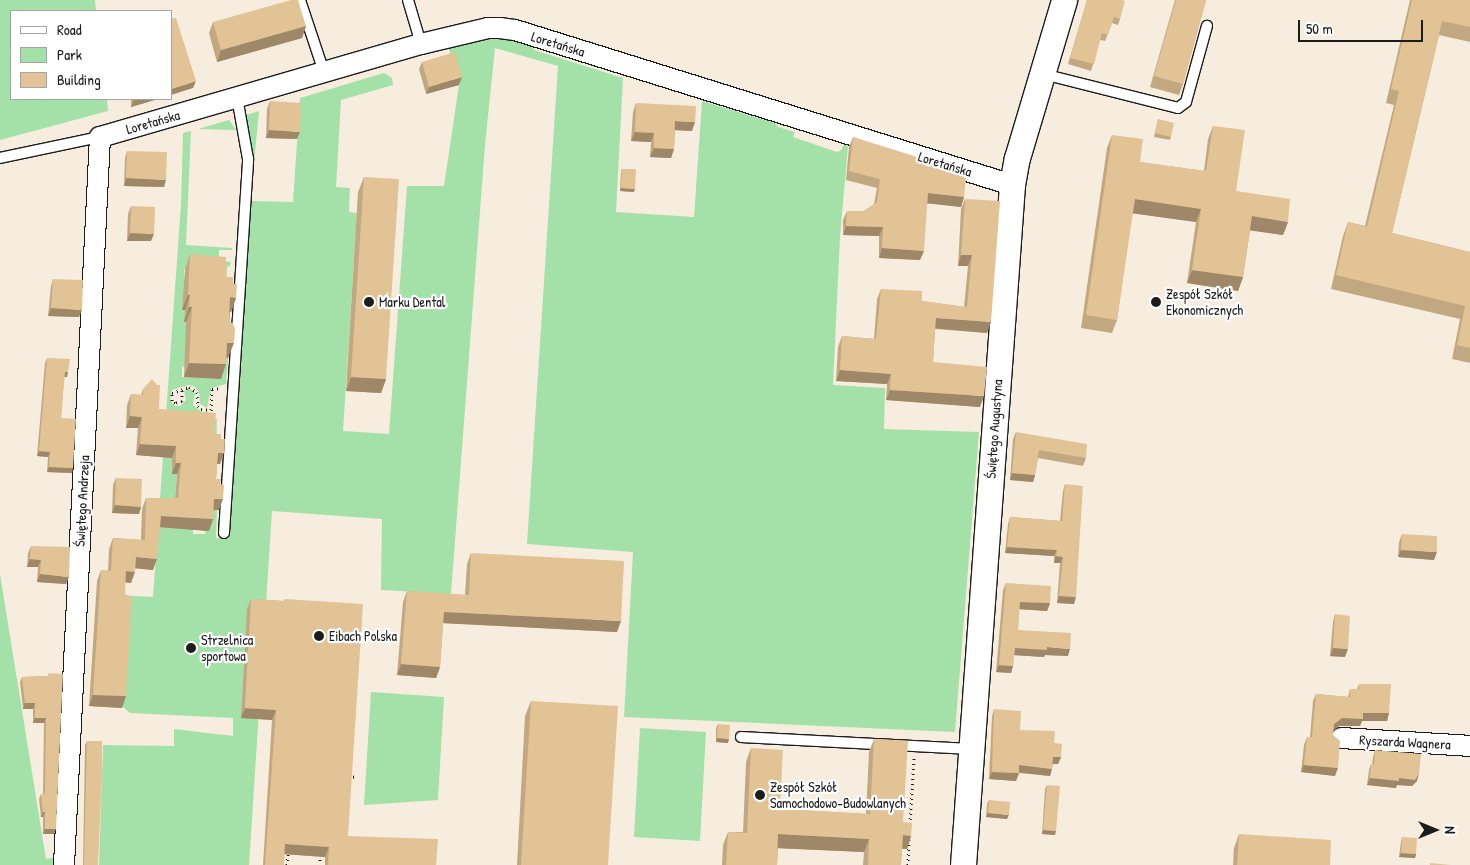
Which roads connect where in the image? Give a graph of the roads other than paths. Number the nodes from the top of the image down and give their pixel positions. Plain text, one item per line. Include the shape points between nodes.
1 (300, 0) edge
2 (408, 0) edge
3 (1064, 0) edge
4 (1207, 26) dead end
5 (420, 44) junction
6 (324, 72) junction
7 (1042, 74) junction
8 (237, 98) junction
9 (100, 137) junction
10 (0, 158) edge
11 (1012, 184) junction
12 (224, 533) dead end
13 (741, 737) dead end
14 (1341, 738) dead end
15 (1470, 746) edge
16 (971, 749) junction
17 (64, 865) edge
18 (963, 865) edge

1 - 6 lane
2 - 5 lane
3 - 7 street, Świętego Augustyna
4 - 7 lane via 1186,102 1178,108
5 - 6 street, Loretańska
5 - 11 street, Loretańska via 488,28 515,30
6 - 8 street, Loretańska
7 - 11 street, Świętego Augustyna
8 - 9 street, Loretańska
8 - 12 lane via 248,159
9 - 10 lane
9 - 17 street, Świętego Andrzeja
11 - 16 street, Świętego Augustyna
13 - 16 lane
14 - 15 street, Ryszarda Wagnera
16 - 18 street, Świętego Augustyna

